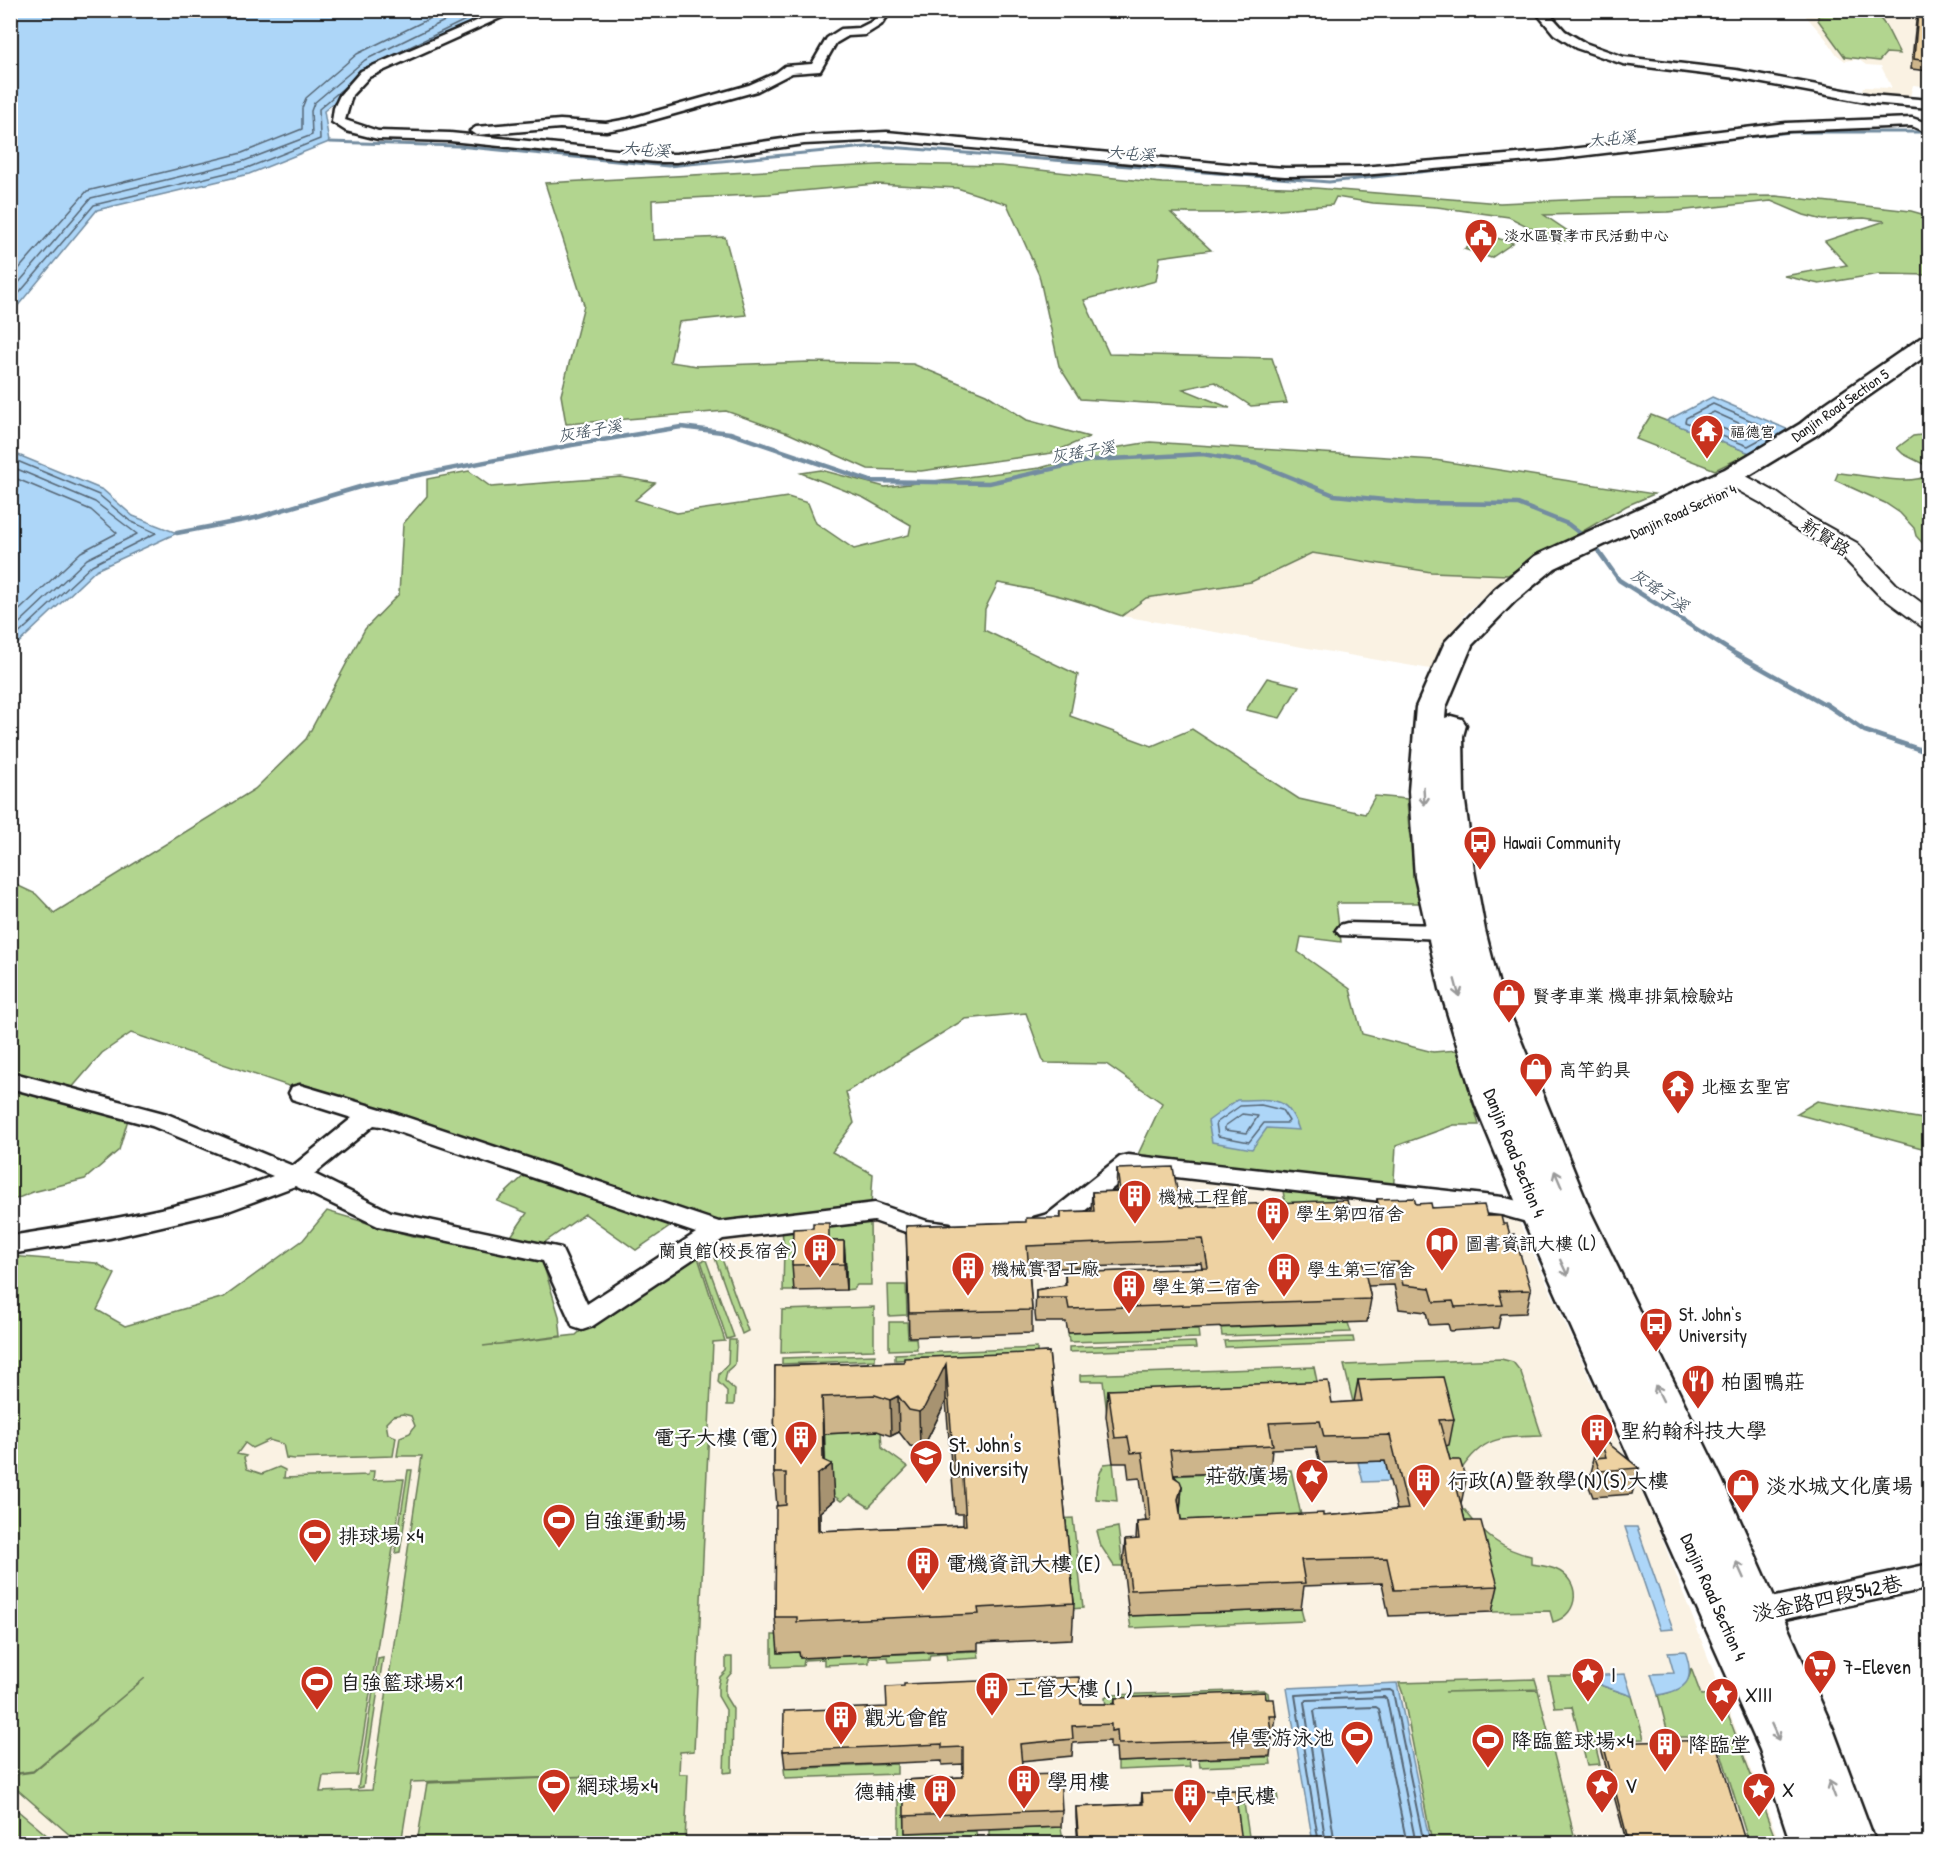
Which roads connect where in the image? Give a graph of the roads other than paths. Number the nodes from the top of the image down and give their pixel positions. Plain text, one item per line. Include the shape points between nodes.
1 (513, 10) edge
2 (887, 10) edge
3 (1539, 10) edge
4 (1929, 104) edge
5 (1927, 128) edge
6 (449, 137) junction
7 (1929, 342) edge
8 (1929, 362) edge
9 (1736, 480) junction
10 (1683, 496) joint
11 (1615, 535) junction
12 (1577, 553) junction
13 (1929, 621) edge
14 (1347, 930) dead end
15 (1444, 932) junction
16 (10, 1080) edge
17 (300, 1093) dead end
18 (370, 1116) junction
19 (296, 1176) junction
20 (1557, 1215) junction
21 (1020, 1229) edge
22 (961, 1230) edge
23 (718, 1231) junction
24 (453, 1234) dead end
25 (10, 1245) edge
26 (541, 1252) junction
27 (1929, 1576) edge
28 (1742, 1617) junction
29 (1815, 1844) edge
30 (1852, 1844) edge

1 - 6 street via 365,74 354,82 338,113 338,122 353,131
2 - 6 street via 861,32 845,32 831,41 816,68 789,69 753,88 673,112 606,127 560,124
3 - 4 street via 1570,40 1634,62 1737,74 1872,100
5 - 6 street via 1912,122 1786,127 1544,156 1373,171 1285,172 887,136 804,140 666,158
7 - 9 main road, Danjin Road Section 5
8 - 9 main road, Danjin Road Section 5 via 1772,474
9 - 10 main road, Danjin Road Section 5
9 - 11 main road, Danjin Road Section 4
9 - 13 street, 新賢路 via 1848,548 1887,589
10 - 11 main road, Danjin Road Section 4
11 - 12 main road
12 -> 15 main road, Danjin Road Section 4 via 1545,561 1459,642 1431,707 1424,791 1431,877
20 -> 12 main road, Danjin Road Section 4 via 1533,1119 1483,989 1468,930 1449,794 1448,736 1459,688 1479,647 1512,606
14 - 15 street
15 -> 20 main road, Danjin Road Section 4 via 1457,989 1493,1104
16 - 19 street via 159,1120
17 - 18 street
18 - 19 street
18 - 23 street
19 - 25 street via 231,1201 110,1229
19 - 26 street via 387,1220
20 - 21 street via 1128,1163 1055,1222
20 - 28 main road, Danjin Road Section 4 via 1701,1480
22 - 23 street via 926,1230 875,1212
23 - 26 street via 582,1320 552,1254
24 - 26 street
27 - 28 street, 淡金路四段542巷
28 -> 29 main road, Danjin Road Section 4
30 -> 28 main road, Danjin Road Section 4 via 1809,1729

